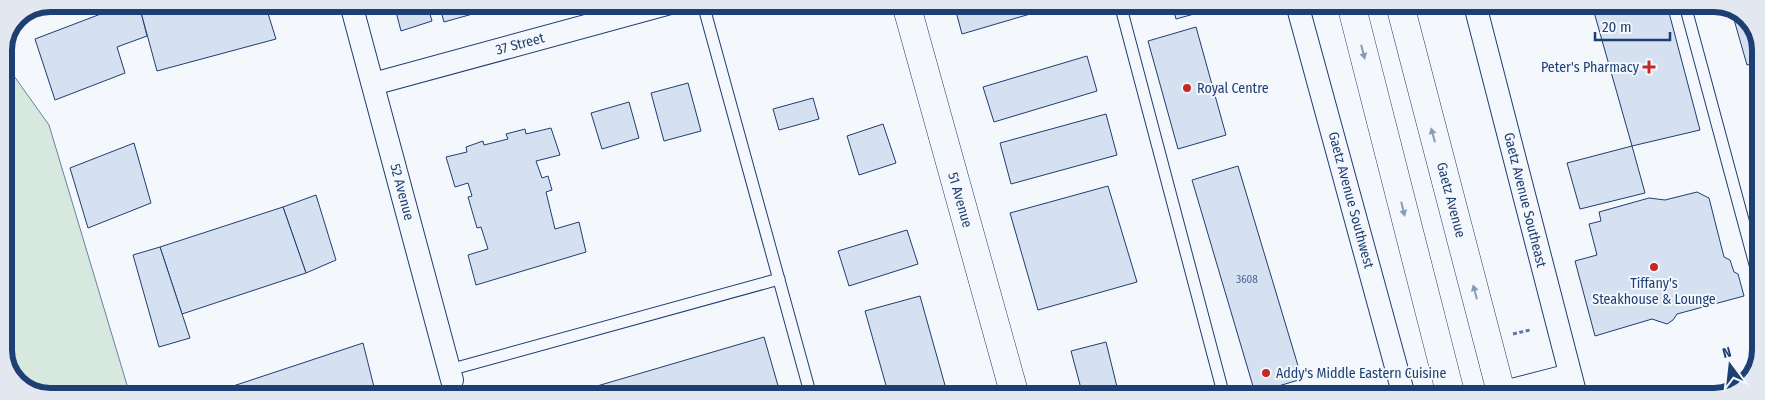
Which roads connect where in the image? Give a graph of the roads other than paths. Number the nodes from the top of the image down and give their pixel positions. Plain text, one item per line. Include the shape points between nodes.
1 (353, 12) edge
2 (638, 12) edge
3 (706, 12) edge
4 (908, 12) edge
5 (1122, 12) edge
6 (1299, 12) edge
7 (1353, 12) edge
8 (1402, 12) edge
9 (1477, 12) edge
10 (1688, 12) edge
11 (372, 84) junction
12 (1752, 253) edge
13 (779, 280) junction
14 (451, 375) joint
15 (1570, 375) junction
16 (809, 388) edge
17 (1013, 388) edge
18 (1222, 388) edge
19 (1402, 388) edge
20 (1449, 388) edge
21 (1495, 388) edge
22 (1523, 388) edge
23 (1574, 388) edge

1 - 11 street, 52 Avenue
2 - 11 street, 37 Street
3 - 13 lane
4 - 17 main road, 51 Avenue
5 - 18 lane
6 - 19 street, Gaetz Avenue Southwest
7 -> 20 main road
21 -> 8 main road, Gaetz Avenue
9 - 15 street, Gaetz Avenue Southeast
10 - 12 lane
11 - 14 street, 52 Avenue
13 - 14 lane
13 - 16 lane
15 - 22 street
15 - 23 street, Gaetz Avenue Southeast

